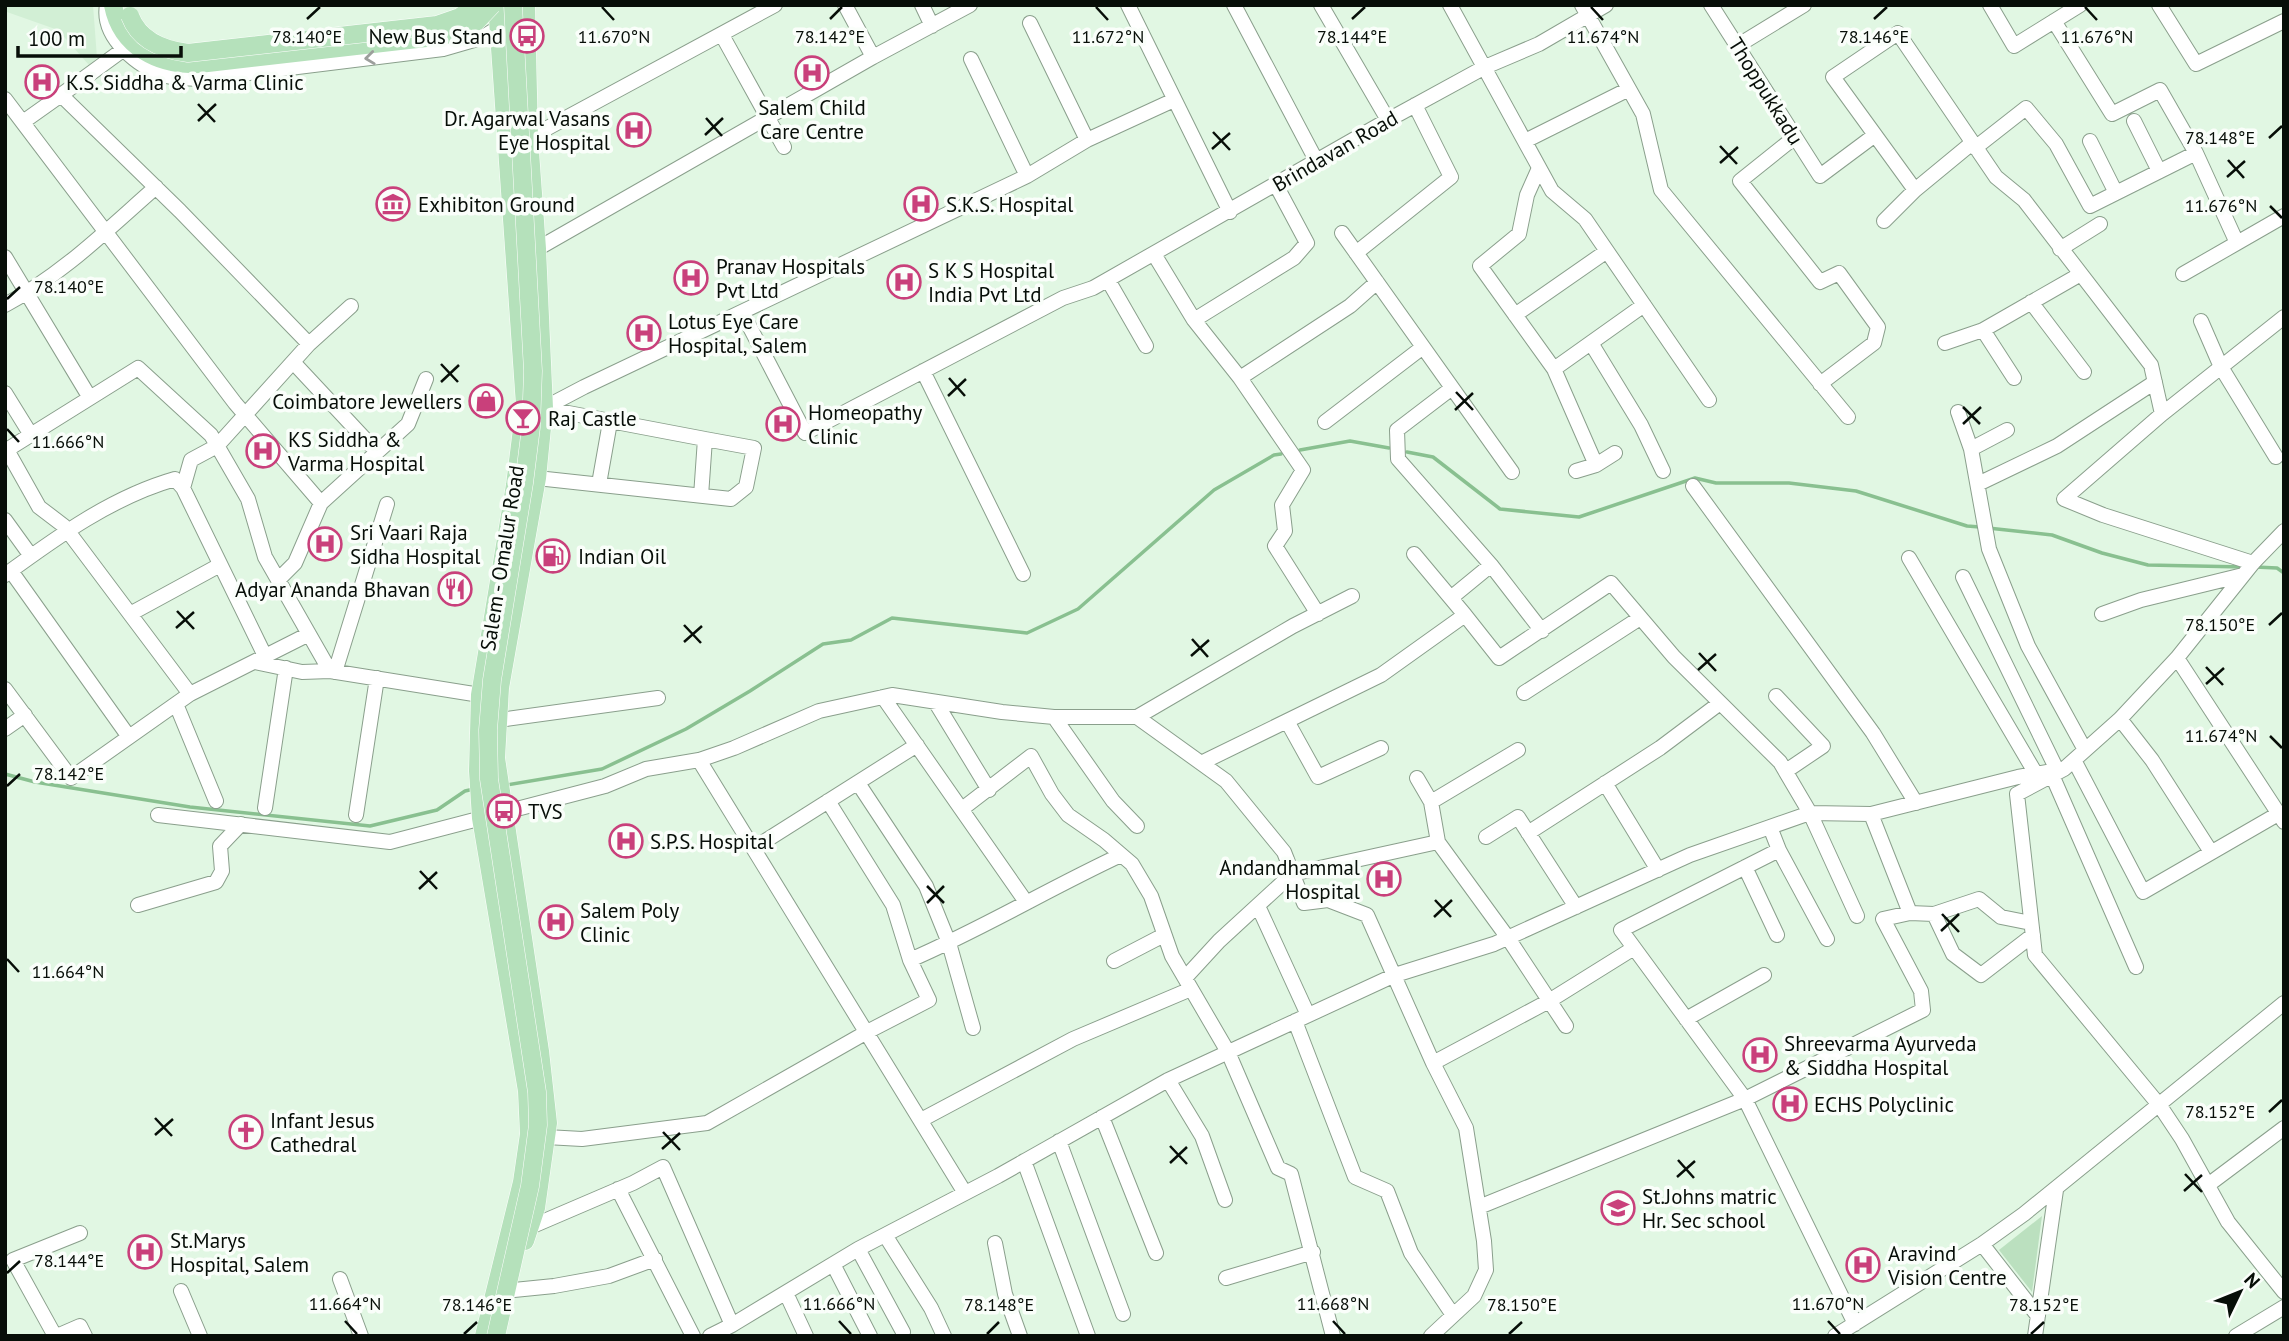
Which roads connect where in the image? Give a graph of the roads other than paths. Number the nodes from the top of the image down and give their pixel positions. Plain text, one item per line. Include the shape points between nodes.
1 (449, 5) edge
2 (476, 5) edge
3 (775, 5) edge
4 (845, 5) edge
5 (922, 5) edge
6 (970, 5) edge
7 (1128, 5) edge
8 (1234, 5) edge
9 (1321, 5) edge
10 (1450, 5) edge
11 (1606, 5) edge
12 (1711, 5) edge
13 (1804, 5) edge
14 (1990, 5) edge
15 (2080, 5) edge
16 (2159, 5) edge
17 (525, 6) edge
18 (118, 10) edge
19 (1585, 11) edge
20 (497, 18) edge
21 (2054, 21) junction
22 (2284, 21) edge
23 (1030, 23) dead end
24 (932, 26) junction
25 (722, 35) junction
26 (481, 38) junction
27 (1737, 46) junction
28 (124, 49) junction
29 (873, 57) junction
30 (971, 59) dead end
31 (1485, 66) junction
32 (1629, 89) junction
33 (61, 94) junction
34 (5, 99) edge
35 (1174, 100) junction
36 (1415, 105) junction
37 (767, 118) junction
38 (1388, 120) junction
39 (23, 121) junction
40 (2134, 121) dead end
41 (1875, 135) junction
42 (529, 138) junction
43 (1795, 138) junction
44 (1087, 139) junction
45 (1525, 141) junction
46 (2090, 141) dead end
47 (1973, 146) junction
48 (784, 147) dead end
49 (2196, 153) junction
50 (1317, 162) junction
51 (1539, 168) junction
52 (2159, 171) junction
53 (1027, 176) junction
54 (1276, 186) junction
55 (156, 187) junction
56 (1915, 190) junction
57 (2116, 193) junction
58 (1230, 212) junction
59 (2284, 216) edge
60 (1884, 221) dead end
61 (2100, 224) dead end
62 (106, 231) junction
63 (1342, 233) dead end
64 (2237, 243) junction
65 (537, 249) junction
66 (2060, 249) junction
67 (1607, 251) junction
68 (1356, 253) junction
69 (1154, 254) junction
70 (5, 257) edge
71 (2183, 274) dead end
72 (2079, 275) junction
73 (1108, 279) junction
74 (1377, 282) junction
75 (27, 293) junction
76 (2031, 302) junction
77 (5, 305) edge
78 (1644, 305) junction
79 (351, 306) dead end
80 (742, 312) junction
81 (1515, 314) junction
82 (2284, 317) edge
83 (1194, 320) junction
84 (2201, 321) dead end
85 (1983, 330) junction
86 (1591, 342) junction
87 (1945, 343) dead end
88 (309, 344) junction
89 (1146, 346) dead end
90 (1423, 347) junction
91 (293, 362) junction
92 (2221, 367) junction
93 (1554, 369) junction
94 (923, 371) junction
95 (2084, 372) dead end
96 (1240, 378) junction
97 (2014, 378) dead end
98 (426, 379) dead end
99 (2155, 382) junction
100 (1820, 384) junction
101 (1452, 388) junction
102 (5, 393) edge
103 (90, 398) junction
104 (1710, 400) dead end
105 (525, 405) junction
106 (544, 408) junction
107 (1958, 412) dead end
108 (2162, 414) junction
109 (246, 415) junction
110 (1848, 417) dead end
111 (610, 422) junction
112 (1325, 422) dead end
113 (2007, 430) dead end
114 (31, 435) junction
115 (705, 439) junction
116 (217, 446) junction
117 (1971, 449) junction
118 (6, 450) edge
119 (377, 452) junction
120 (1615, 453) dead end
121 (2276, 457) dead end
122 (1596, 465) junction
123 (1576, 471) dead end
124 (1663, 471) dead end
125 (1512, 472) dead end
126 (537, 478) junction
127 (599, 484) junction
128 (1978, 484) junction
129 (1693, 486) dead end
130 (183, 488) junction
131 (701, 496) junction
132 (321, 503) junction
133 (387, 504) dead end
134 (5, 520) edge
135 (67, 530) junction
136 (2284, 531) edge
137 (1414, 554) dead end
138 (31, 556) junction
139 (1909, 558) dead end
140 (220, 565) junction
141 (1491, 565) junction
142 (2249, 568) junction
143 (8, 573) edge
144 (1023, 574) dead end
145 (1963, 577) dead end
146 (278, 580) junction
147 (1352, 596) dead end
148 (1452, 597) junction
149 (130, 614) junction
150 (1318, 614) junction
151 (2102, 614) dead end
152 (1465, 615) junction
153 (1640, 618) junction
154 (1542, 631) junction
155 (309, 634) junction
156 (2177, 658) junction
157 (260, 659) junction
158 (286, 668) junction
159 (333, 671) junction
160 (377, 678) junction
161 (5, 689) edge
162 (1524, 693) dead end
163 (190, 694) junction
164 (480, 695) junction
165 (883, 696) junction
166 (1776, 696) dead end
167 (658, 698) dead end
168 (936, 703) junction
169 (1720, 703) junction
170 (176, 704) junction
171 (25, 715) junction
172 (1054, 717) junction
173 (1137, 717) junction
174 (2120, 719) junction
175 (499, 720) junction
176 (1287, 721) junction
177 (5, 729) edge
178 (129, 737) junction
179 (917, 746) junction
180 (1381, 748) dead end
181 (1518, 750) dead end
182 (699, 760) junction
183 (1201, 763) junction
184 (2066, 765) junction
185 (1786, 771) junction
186 (2036, 774) junction
187 (1417, 778) dead end
188 (858, 783) junction
189 (1605, 783) junction
190 (989, 790) junction
191 (216, 801) dead end
192 (828, 801) junction
193 (1431, 802) junction
194 (1916, 803) junction
195 (265, 808) dead end
196 (962, 809) junction
197 (504, 811) junction
198 (1810, 813) junction
199 (1871, 814) junction
200 (158, 815) dead end
201 (356, 815) dead end
202 (481, 818) junction
203 (2281, 818) edge
204 (241, 824) junction
205 (1137, 826) dead end
206 (1770, 827) junction
207 (1528, 833) junction
208 (1486, 837) dead end
209 (1438, 842) junction
210 (754, 848) junction
211 (1779, 850) junction
212 (2211, 852) junction
213 (1121, 855) junction
214 (1745, 867) junction
215 (1658, 870) junction
216 (1293, 874) junction
217 (1026, 902) junction
218 (138, 905) dead end
219 (1258, 906) junction
220 (1576, 907) junction
221 (1910, 913) junction
222 (1934, 915) junction
223 (1857, 916) dead end
224 (2032, 929) junction
225 (1164, 935) junction
226 (1777, 935) dead end
227 (1508, 938) junction
228 (1827, 939) dead end
229 (949, 943) junction
230 (1634, 948) junction
231 (910, 960) junction
232 (1114, 961) dead end
233 (2136, 967) dead end
234 (1395, 975) junction
235 (1764, 975) dead end
236 (1188, 983) junction
237 (1549, 1001) junction
238 (2284, 1003) edge
239 (1302, 1018) junction
240 (1686, 1018) junction
241 (1566, 1026) dead end
242 (973, 1027) dead end
243 (867, 1031) junction
244 (1228, 1052) junction
245 (1433, 1063) junction
246 (1168, 1080) junction
247 (527, 1091) junction
248 (1745, 1098) junction
249 (2160, 1106) junction
250 (1102, 1117) junction
251 (921, 1120) junction
252 (2284, 1128) edge
253 (546, 1137) junction
254 (1059, 1141) junction
255 (1024, 1161) junction
256 (2208, 1185) junction
257 (618, 1189) junction
258 (2056, 1190) junction
259 (965, 1193) junction
260 (1225, 1200) dead end
261 (1479, 1207) junction
262 (528, 1228) junction
263 (80, 1233) dead end
264 (885, 1235) junction
265 (995, 1243) dead end
266 (1982, 1244) junction
267 (858, 1249) junction
268 (1313, 1252) junction
269 (1156, 1253) dead end
270 (655, 1259) junction
271 (833, 1264) junction
272 (1226, 1278) dead end
273 (340, 1279) dead end
274 (514, 1290) junction
275 (181, 1291) dead end
276 (2284, 1292) edge
277 (786, 1293) junction
278 (2284, 1307) edge
279 (1123, 1314) dead end
280 (1453, 1315) junction
281 (2038, 1315) junction
282 (1855, 1324) junction
283 (732, 1325) junction
284 (903, 1332) dead end
285 (56, 1336) edge
286 (85, 1336) edge
287 (200, 1336) edge
288 (361, 1336) edge
289 (475, 1336) edge
290 (484, 1336) edge
291 (496, 1336) edge
292 (505, 1336) edge
293 (693, 1336) edge
294 (710, 1336) edge
295 (806, 1336) edge
296 (870, 1336) edge
297 (944, 1336) edge
298 (1020, 1336) edge
299 (1087, 1336) edge
300 (1333, 1336) edge
301 (1431, 1336) edge
302 (1835, 1336) edge
303 (2035, 1336) edge
304 (2236, 1336) edge

1 - 26 street via 462,25
2 - 18 main road, bridge via 437,25 188,53 156,44
3 - 25 street
4 - 29 street
5 - 24 street
6 - 24 street
7 - 35 street
8 - 50 street
9 - 38 street
10 - 31 street
11 - 19 street, Brindavan Road
12 - 27 street, Thoppukkadu
13 - 27 street
14 - 21 street via 2014,46
15 - 21 street
16 - 22 street via 2196,64
17 - 20 street
17 - 42 main road
17 - 291 main road, bridge via 517,108 533,371 531,427 488,730 489,779 536,1074 538,1125 530,1186
18 - 20 main road, bridge via 127,37 145,52 185,65 444,35
18 - 28 street via 106,12 110,31
19 - 31 street, Brindavan Road via 1539,44
19 - 32 street
20 - 26 street
20 - 105 main road, Salem - Omalur Road
21 - 49 street via 2112,114 2160,90
23 - 44 street
24 - 29 street
25 - 37 street
25 - 42 street
26 -> 28 street via 443,49 200,79 168,76 145,67
27 - 43 street, Thoppukkadu
28 - 33 street
29 - 37 street
30 - 53 street
31 - 36 street, Brindavan Road
31 - 45 street
32 - 45 street
32 - 100 street via 1643,114 1661,190
33 - 39 street
33 - 55 street
34 - 39 street
35 - 44 street
35 - 58 street
36 - 38 street, Brindavan Road
36 - 68 street via 1451,177
37 - 48 street
37 - 65 street
38 - 50 street, Brindavan Road
39 - 62 street
40 - 52 street
41 - 43 street, Thoppukkadu via 1820,176
41 - 47 street via 1833,77 1898,33
41 - 56 street
42 - 65 main road
43 - 100 street via 1740,181 1820,282 1839,273 1878,327 1874,343
44 - 53 street
45 - 51 street
46 - 57 street
47 - 56 street
47 - 57 street via 2026,108 2056,144 2090,206
47 - 66 street via 1996,177 2024,200
49 - 52 street
49 - 64 street
50 - 54 street, Brindavan Road
51 - 67 street via 1552,191 1586,219
51 - 81 street via 1527,195 1519,234 1480,265
52 - 57 street
53 - 80 street
54 - 58 street, Brindavan Road
54 - 83 street via 1307,243 1294,258
55 - 62 street
55 - 88 street
56 - 60 street
58 - 69 street, Brindavan Road
59 - 64 street
61 - 66 street
62 - 75 street
62 - 109 street
63 - 68 street
64 - 71 street
65 - 106 main road
66 - 72 street
67 - 78 street
67 - 81 street
68 - 74 street
69 - 73 street, Brindavan Road
69 - 83 street
70 - 75 street
72 - 76 street
72 - 99 street via 2151,365
73 - 89 street
73 - 94 street, Brindavan Road
74 - 90 street
74 - 96 street via 1350,306
75 - 77 street
75 - 103 street
76 - 85 street
76 - 95 street
78 - 86 street
78 - 104 street
79 - 88 street
80 - 94 street, Brindavan Road via 805,433
80 - 106 street
81 - 93 street
82 - 92 street
83 - 96 street
84 - 92 street
85 - 87 street
85 - 97 street
86 - 93 street
86 - 124 street
88 - 91 street
90 - 101 street
90 - 112 street
91 - 109 street
91 - 119 street
92 - 108 street
92 - 121 street
93 - 122 street
94 - 144 street
96 - 150 street via 1303,470 1282,505 1285,531 1275,546
98 - 119 street via 408,424
99 - 108 street
99 - 128 street via 2057,446
100 - 110 street
101 - 125 street
101 - 141 street via 1397,430 1398,459
102 - 114 street
103 - 114 street
103 - 116 street via 138,368
105 - 106 street
105 - 164 main road, Salem - Omalur Road
106 - 111 street
106 - 126 main road
107 - 117 street
108 - 142 street via 2064,499
109 - 116 street
109 - 132 street
111 - 115 street
111 - 127 street
113 - 117 street
114 - 118 street
115 - 131 street
115 - 131 street via 754,448 746,487 731,499
116 - 130 street via 191,460
116 - 146 street via 248,499 265,557
117 - 128 street
118 - 135 street via 39,507
119 - 132 street
120 - 122 street
122 - 123 street
126 - 127 street
126 - 175 main road via 500,688
127 - 131 street
128 - 184 street via 1989,549 2028,646
129 - 194 street via 1873,733
130 - 135 street via 175,480 153,486
130 - 140 street
132 - 146 street via 295,564
133 - 159 street
134 - 138 street
135 - 138 street
135 - 149 street
136 - 142 street
137 - 148 street
138 - 143 street
139 - 186 street
140 - 149 street
140 - 157 street
141 - 148 street
141 - 154 street
142 - 151 street
142 - 156 street
143 - 178 street
145 - 184 street
146 - 155 street
147 - 150 street
148 - 152 street
149 - 163 street
150 - 173 street
152 - 154 street via 1499,657
152 - 176 street via 1381,675
153 - 154 street via 1611,583
153 - 162 street
153 - 169 street
155 - 157 street
155 - 159 street
156 - 174 street
156 - 203 street
157 - 158 street
157 - 163 street
158 - 159 street
158 - 195 street
159 - 160 street
160 - 164 street
160 - 201 street
161 - 171 street
163 - 170 street
164 - 202 main road, Salem - Omalur Road
165 - 168 street
165 - 179 street
165 - 182 street via 819,710
166 - 185 street via 1822,746
167 - 175 street
168 - 172 street
168 - 190 street
169 - 185 street
169 - 189 street
170 - 178 street
170 - 191 street
171 - 177 street
171 - 178 street via 71,778
172 - 173 street
172 - 205 street via 1084,763
173 - 183 street
174 - 184 street
174 - 212 street
175 - 197 main road via 496,758
176 - 180 street via 1318,777
176 - 183 street
179 - 188 street
179 - 196 street
181 - 193 street
182 - 197 street via 646,769 605,786
182 - 210 street
183 - 216 street via 1226,781 1284,852
184 - 186 street
184 - 212 street via 2143,892
184 - 224 street via 2017,794
184 - 233 street
185 - 198 street
186 - 194 street
187 - 193 street
188 - 192 street
188 - 229 street via 926,886
189 - 207 street
189 - 215 street
190 - 196 street
190 - 213 street via 1031,756 1068,815
192 - 210 street
192 - 231 street via 893,905
193 - 209 street
194 - 199 street
196 - 217 street
197 - 202 street
197 - 253 main road via 540,1051
198 - 199 street
198 - 206 street
198 - 223 street
199 - 221 street
200 - 204 street
202 - 204 street via 390,842
202 - 247 main road, Salem - Omalur Road
203 - 212 street
204 - 218 street via 220,846 222,871 216,882
206 - 211 street
206 - 215 street
207 - 208 street via 1518,817
207 - 220 street
209 - 216 street
209 - 227 street
210 - 243 street
211 - 214 street
211 - 228 street
213 - 217 street
213 - 225 street via 1132,864 1151,896
214 - 226 street
214 - 230 street via 1621,930
215 - 220 street
216 - 219 street
216 - 234 street via 1304,903 1328,900 1367,915
217 - 229 street
219 - 236 street via 1219,940
219 - 239 street
220 - 227 street
221 - 222 street
221 - 248 street via 1883,919 1921,991 1923,1010
222 - 224 street via 1979,899 2001,917
222 - 224 street via 1953,954 1981,975
224 - 249 street via 2035,955
225 - 232 street
225 - 236 street
227 - 234 street
227 - 237 street
229 - 231 street
229 - 242 street
230 - 237 street
230 - 240 street
231 - 243 street via 929,1000
234 - 239 street
234 - 245 street
235 - 240 street
236 - 244 street
236 - 251 street
237 - 241 street
237 - 245 street
238 - 249 street
239 - 244 street
239 - 280 street via 1355,1177 1387,1191 1411,1253
240 - 248 street
243 - 251 street
243 - 253 street via 707,1123 582,1139
244 - 246 street
244 - 268 street via 1278,1168 1291,1174
245 - 261 street via 1466,1128
246 - 250 street
246 - 260 street via 1202,1136
247 - 289 main road via 510,1198
247 - 290 main road via 529,1134 522,1182
248 - 261 street
248 - 282 street
249 - 256 street
249 - 258 street
250 - 254 street
250 - 269 street
251 - 259 street
252 - 256 street
253 - 262 main road via 536,1208
254 - 255 street
254 - 279 street
255 - 259 street
255 - 299 street
256 - 276 street via 2228,1222
257 - 262 street
257 - 270 street
257 - 283 street via 663,1167
258 - 266 street
258 - 281 street
259 - 264 street
261 - 280 street via 1486,1270 1474,1296
262 - 274 main road
263 - 285 street via 13,1260
264 - 267 street
264 - 297 street
265 - 298 street via 1005,1294
266 - 281 street
266 - 282 street
267 - 271 street
267 - 284 street
268 - 272 street
268 - 300 street
270 - 274 street via 609,1276
270 - 293 street
271 - 277 street
271 - 296 street
273 - 288 street
274 - 292 main road
275 - 287 street
277 - 283 street
277 - 295 street
278 - 304 street
280 - 301 street
281 - 303 street
282 - 302 street
283 - 294 street
285 - 286 street via 80,1325

